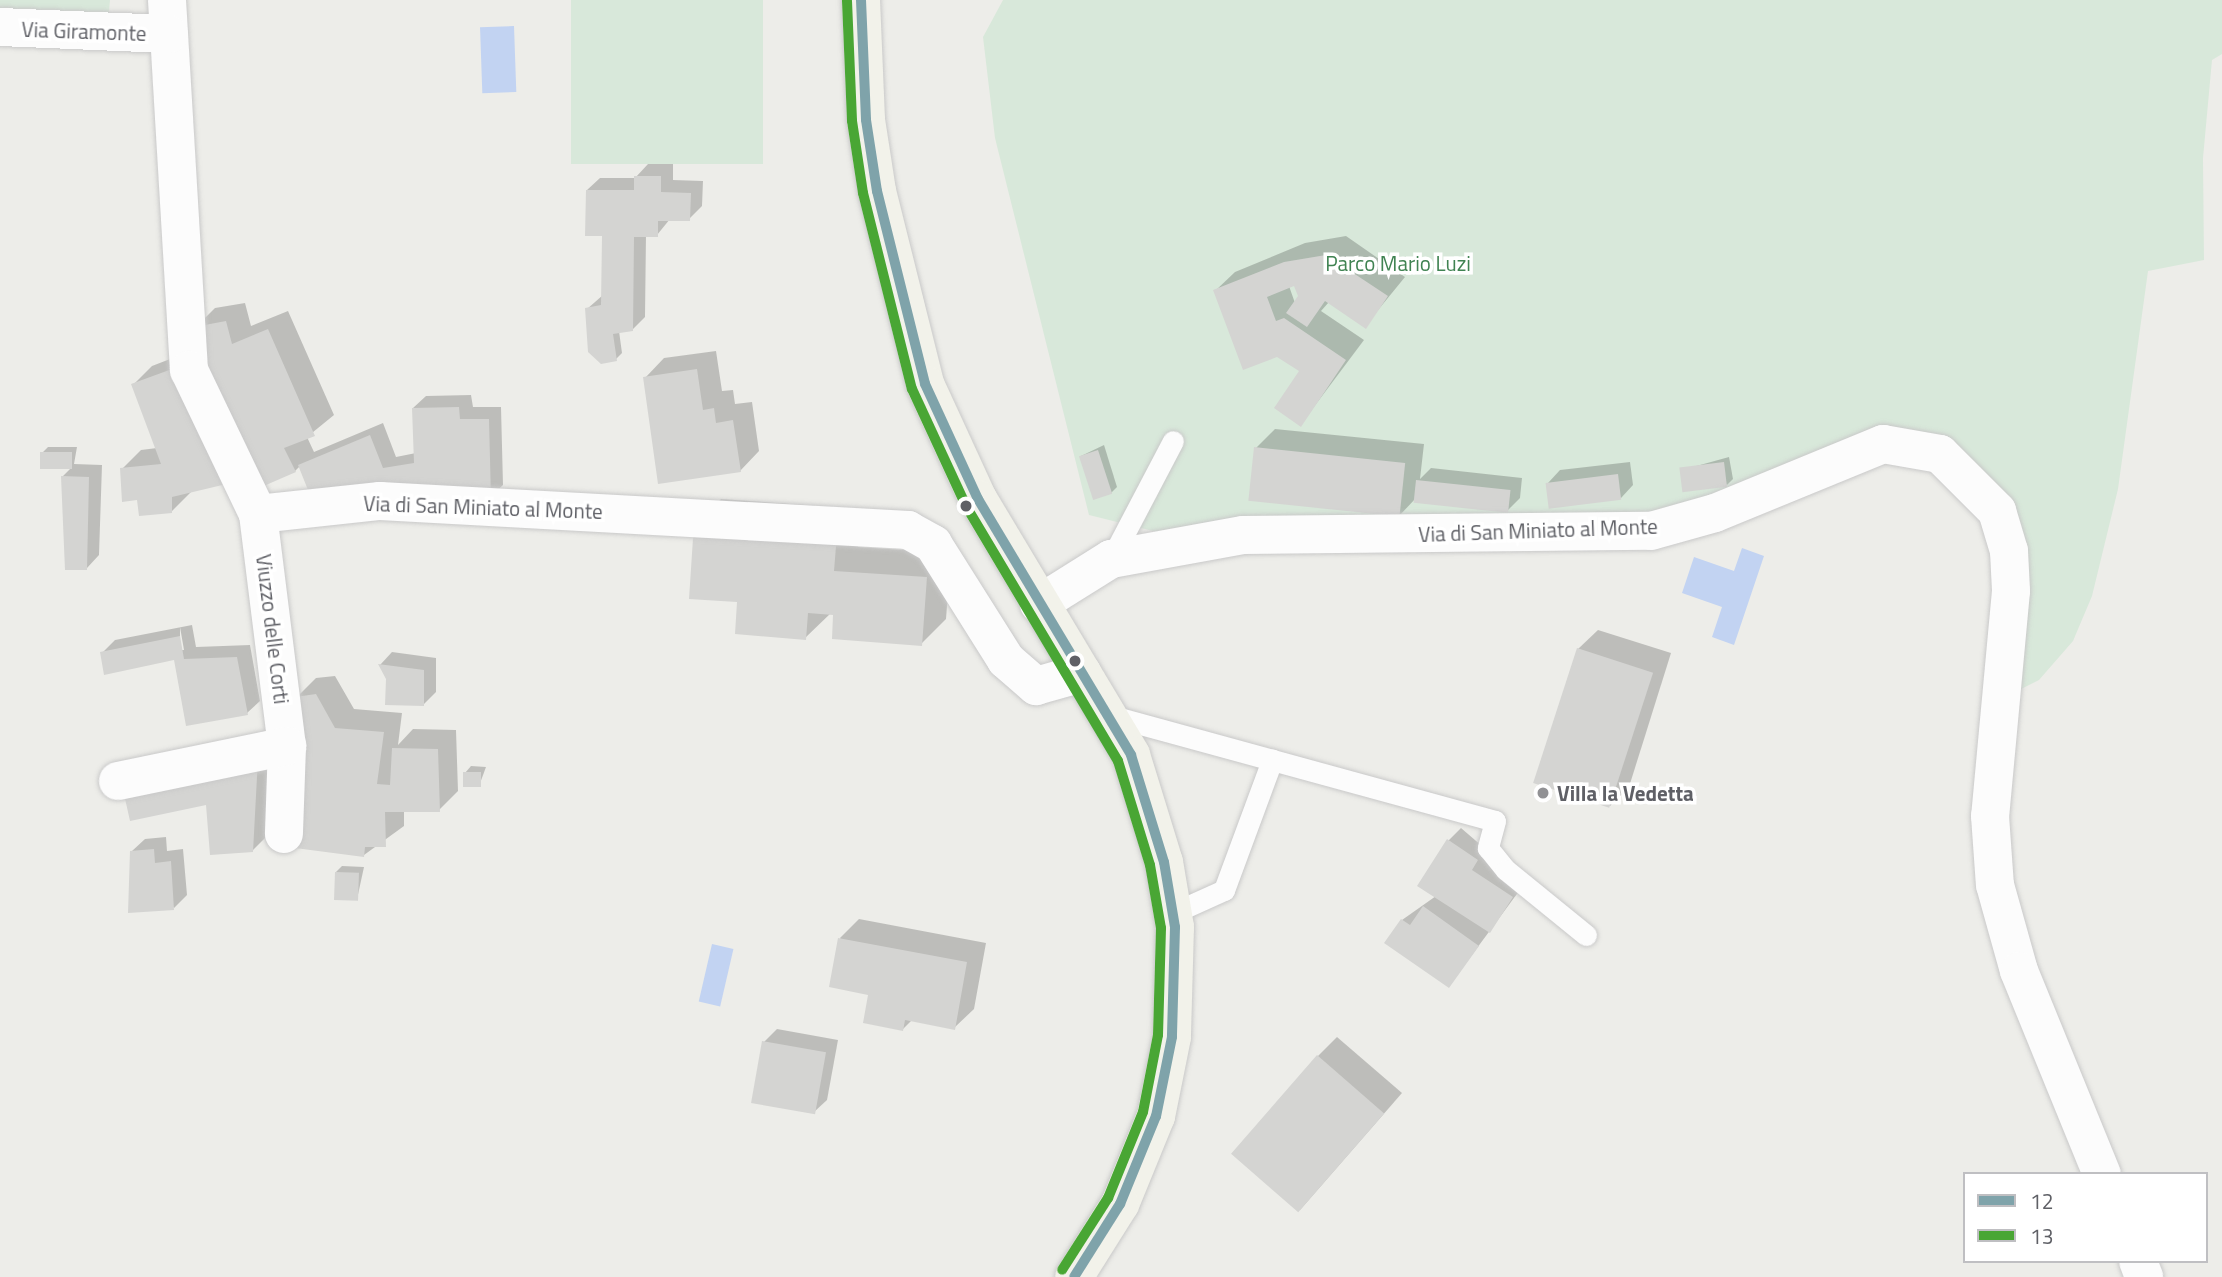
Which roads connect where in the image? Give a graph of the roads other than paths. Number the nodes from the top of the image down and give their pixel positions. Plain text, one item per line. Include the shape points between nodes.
1 (861, 0) edge
2 (168, 17) edge
3 (0, 27) edge
4 (1172, 441) dead end
5 (258, 513) junction
6 (1111, 559) junction
7 (1039, 604) junction
8 (1082, 673) junction
9 (1108, 715) junction
10 (287, 746) junction
11 (1272, 760) junction
12 (118, 781) dead end
13 (284, 834) dead end
14 (1173, 913) junction
15 (1586, 935) dead end
16 (2101, 1172) edge
17 (1074, 1277) edge

1 - 7 main road via 866,120 877,191 925,384 946,437
2 - 3 street, Via Giramonte
2 - 5 street via 189,370
4 - 6 lane
5 - 8 street, Via di San Miniato al Monte via 380,501 908,530 933,544 1006,660 1036,686
5 - 10 street, Viuzzo delle Corti
6 - 7 street, Via di San Miniato al Monte
6 - 16 street, Via di San Miniato al Monte via 1243,536 1651,531 1715,513 1883,444 1940,454 1997,511 2009,551 2011,591 1990,816 1995,885 2019,971
7 - 8 main road
8 - 9 main road
9 - 11 lane
9 - 14 main road via 1147,800
10 - 12 street
10 - 13 street, Viuzzo delle Corti
11 - 14 lane via 1224,890
11 - 15 lane via 1495,821 1488,848 1506,870
14 - 17 main road via 1177,982 1156,1116 1120,1204

